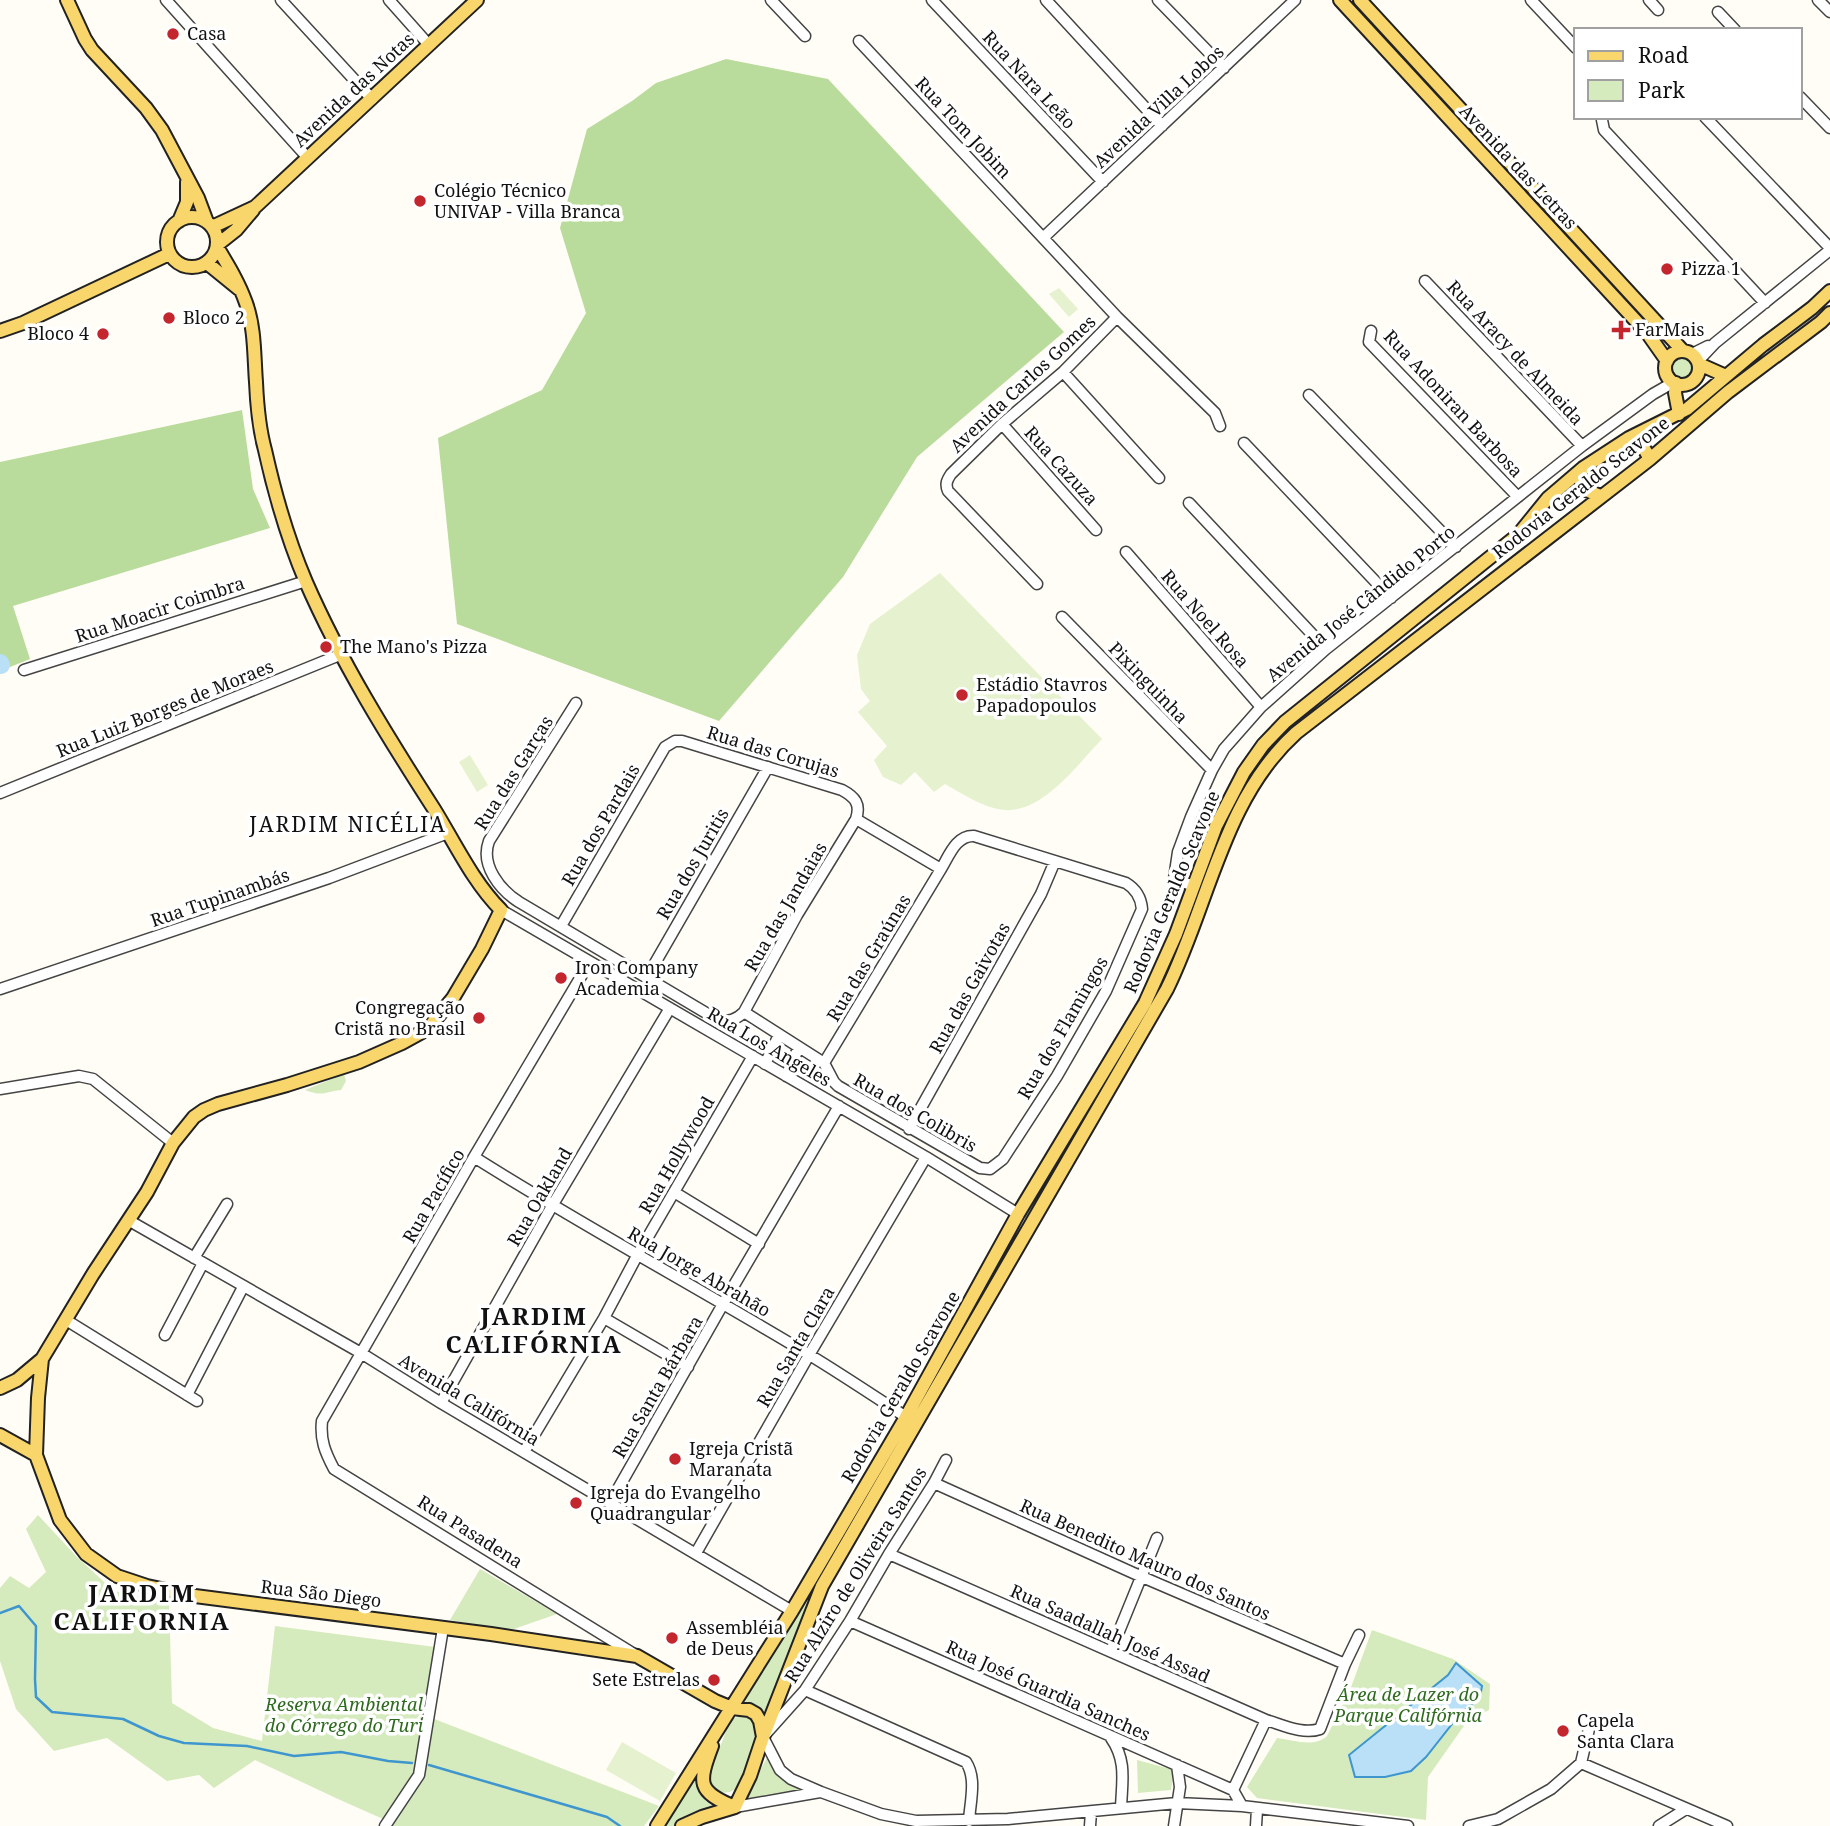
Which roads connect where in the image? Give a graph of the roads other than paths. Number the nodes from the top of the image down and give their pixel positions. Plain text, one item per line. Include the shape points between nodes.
1 (66, 0) edge
2 (166, 0) edge
3 (281, 0) edge
4 (389, 0) edge
5 (477, 0) edge
6 (771, 0) edge
7 (932, 0) edge
8 (1046, 0) edge
9 (1158, 0) edge
10 (1294, 0) edge
11 (1340, 0) edge
12 (1360, 0) edge
13 (1531, 0) edge
14 (1649, 0) edge
15 (1818, 0) edge
16 (1658, 10) dead end
17 (1718, 12) dead end
18 (1830, 12) edge
19 (1733, 28) edge
20 (805, 36) dead end
21 (859, 41) dead end
22 (429, 45) junction
23 (1574, 46) edge
24 (1224, 68) junction
25 (372, 99) junction
26 (1802, 99) edge
27 (1707, 119) edge
28 (1602, 120) dead end
29 (1162, 126) junction
30 (1830, 128) edge
31 (307, 157) junction
32 (186, 178) junction
33 (1103, 182) junction
34 (255, 207) junction
35 (178, 221) junction
36 (210, 225) junction
37 (1044, 237) junction
38 (217, 246) junction
39 (1830, 249) edge
40 (169, 254) junction
41 (207, 263) junction
42 (1425, 281) dead end
43 (239, 289) junction
44 (1830, 291) edge
45 (1765, 303) junction
46 (1830, 313) edge
47 (1118, 317) junction
48 (0, 331) edge
49 (1371, 331) dead end
50 (1693, 357) junction
51 (1667, 361) junction
52 (1063, 372) junction
53 (1726, 376) junction
54 (1673, 380) junction
55 (1728, 393) junction
56 (1308, 396) dead end
57 (1679, 414) junction
58 (1002, 424) junction
59 (1220, 426) dead end
60 (1629, 438) junction
61 (1244, 443) dead end
62 (1581, 446) junction
63 (1650, 458) junction
64 (1583, 468) junction
65 (1159, 478) dead end
66 (1600, 496) junction
67 (1518, 497) junction
68 (1189, 503) dead end
69 (1096, 530) dead end
70 (1455, 547) junction
71 (1126, 552) dead end
72 (306, 581) junction
73 (1037, 584) dead end
74 (1391, 598) junction
75 (1062, 617) dead end
76 (1326, 649) junction
77 (342, 654) junction
78 (24, 670) dead end
79 (576, 703) dead end
80 (1261, 707) junction
81 (670, 743) joint
82 (768, 767) junction
83 (1212, 770) junction
84 (0, 793) edge
85 (856, 819) junction
86 (449, 833) junction
87 (1055, 861) junction
88 (940, 869) junction
89 (1194, 886) junction
90 (501, 910) junction
91 (561, 926) junction
92 (589, 963) junction
93 (646, 977) junction
94 (0, 989) edge
95 (670, 1008) junction
96 (744, 1012) junction
97 (779, 1035) junction
98 (799, 1047) junction
99 (753, 1056) junction
100 (824, 1063) junction
101 (765, 1064) junction
102 (786, 1076) junction
103 (0, 1089) edge
104 (839, 1106) junction
105 (909, 1129) junction
106 (173, 1143) junction
107 (474, 1157) junction
108 (926, 1157) junction
109 (990, 1169) joint
110 (674, 1192) junction
111 (227, 1203) dead end
112 (552, 1206) junction
113 (1018, 1214) junction
114 (128, 1220) junction
115 (759, 1244) junction
116 (638, 1254) junction
117 (198, 1261) junction
118 (243, 1287) junction
119 (723, 1304) junction
120 (604, 1318) junction
121 (66, 1320) junction
122 (165, 1335) dead end
123 (361, 1353) junction
124 (809, 1355) junction
125 (43, 1360) junction
126 (688, 1367) junction
127 (17, 1380) junction
128 (0, 1388) edge
129 (187, 1395) junction
130 (38, 1398) junction
131 (197, 1401) dead end
132 (441, 1403) junction
133 (906, 1417) junction
134 (0, 1435) edge
135 (324, 1449) joint
136 (524, 1452) junction
137 (36, 1455) junction
138 (946, 1460) dead end
139 (934, 1483) junction
140 (610, 1503) junction
141 (1157, 1538) dead end
142 (696, 1553) junction
143 (889, 1554) junction
144 (1140, 1576) junction
145 (792, 1611) junction
146 (850, 1621) junction
147 (443, 1628) junction
148 (1359, 1634) dead end
149 (606, 1636) junction
150 (599, 1650) junction
151 (1111, 1651) junction
152 (637, 1656) junction
153 (1345, 1664) junction
154 (805, 1690) junction
155 (732, 1708) junction
156 (1266, 1720) junction
157 (721, 1723) junction
158 (1589, 1729) dead end
159 (1109, 1736) junction
160 (763, 1737) junction
161 (1581, 1763) junction
162 (1177, 1765) junction
163 (1233, 1790) junction
164 (821, 1792) junction
165 (1177, 1803) junction
166 (1242, 1806) junction
167 (735, 1807) junction
168 (1121, 1808) junction
169 (1258, 1809) junction
170 (1686, 1809) junction
171 (1091, 1812) junction
172 (969, 1821) junction
173 (1340, 1822) edge
174 (1007, 1823) edge
175 (1499, 1823) edge
176 (929, 1824) edge
177 (385, 1826) edge
178 (657, 1826) edge
179 (682, 1826) edge
180 (1090, 1826) edge
181 (1174, 1826) edge
182 (1256, 1826) edge
183 (1408, 1826) edge
184 (1469, 1826) edge
185 (1659, 1826) edge
186 (1727, 1826) edge

1 - 32 main road via 92,50 162,130
2 - 31 street
3 - 25 street
4 - 22 street
5 - 22 main road, Avenida das Notas
6 - 20 street
7 - 33 street, Rua Nara Leão
8 - 29 street
9 - 24 street
10 - 24 street, Avenida Villa Lobos
11 - 51 main road, Avenida das Letras via 1648,334
12 - 50 main road, Avenida das Letras
13 - 23 street
14 - 16 street
15 - 18 street
17 - 19 street
21 - 37 street, Rua Tom Jobim
22 - 25 main road, Avenida das Notas
24 - 29 street, Avenida Villa Lobos
25 - 31 main road, Avenida das Notas
26 - 30 street
27 - 39 street
28 - 45 street via 1604,130
29 - 33 street, Avenida Villa Lobos
31 - 34 main road, Avenida das Notas
32 - 35 main road via 187,202
32 - 36 main road
33 - 37 street, Avenida Villa Lobos
34 - 36 main road, Avenida das Notas
34 - 38 main road, Avenida das Notas
35 - 36 main road, Avenida das Notas via 193,217
35 - 40 main road via 167,236
36 - 38 main road
37 - 47 street, Rua Tom Jobim
38 - 41 main road, Avenida das Notas
38 - 43 main road
39 - 45 street
40 - 41 main road via 186,267
40 - 48 main road
41 - 43 main road
42 - 62 street, Rua Aracy de Almeida
43 - 72 main road via 253,335 264,449
44 - 53 main road, Rodovia Geraldo Scavone
45 - 50 street
46 - 55 main road, Rodovia Geraldo Scavone
47 - 52 street, Avenida Carlos Gomes
47 - 59 street, Rua Tom Jobim via 1216,413
49 - 67 street, Rua Adoniran Barbosa via 1370,342
50 - 51 main road via 1673,354
50 - 53 main road
50 - 54 main road via 1695,379 1686,384
51 - 54 main road via 1666,371
52 - 58 street, Avenida Carlos Gomes
52 - 65 street
53 - 55 main road
53 - 57 main road, Rodovia Geraldo Scavone
54 - 57 main road
54 - 62 street, Avenida José Cândido Porto
55 - 63 main road, Rodovia Geraldo Scavone
56 - 70 street
57 - 60 main road, Rodovia Geraldo Scavone
58 - 69 street, Rua Cazuza
58 - 73 street, Avenida Carlos Gomes via 951,474 947,491
60 - 63 main road via 1642,445
60 - 64 main road, Rodovia Geraldo Scavone
61 - 74 street
62 - 67 street, Avenida José Cândido Porto
63 - 66 main road, Rodovia Geraldo Scavone
64 - 66 main road via 1580,479 1584,489
64 - 89 main road, Rodovia Geraldo Scavone via 1548,498 1518,535 1269,738 1216,826
66 - 160 main road, Rodovia Geraldo Scavone via 1296,733 1261,772 1234,822 1167,989 822,1586
67 - 70 street, Avenida José Cândido Porto
68 - 76 street
70 - 74 street, Avenida José Cândido Porto
71 - 80 street, Rua Noel Rosa
72 - 77 main road
72 - 78 street, Rua Moacir Coimbra
74 - 76 street, Avenida José Cândido Porto
75 - 83 street, Pixinguinha
76 - 80 street, Avenida José Cândido Porto
77 - 84 street, Rua Luiz Borges de Moraes
77 - 86 main road
79 - 91 street, Rua das Garças via 486,849 487,862 506,892
80 - 83 street, Avenida José Cândido Porto
81 - 82 street, Rua das Corujas via 682,741
81 - 91 street, Rua dos Pardais
82 - 85 street, Rua das Corujas via 853,796 859,808
82 - 93 street, Rua dos Juritis
83 - 89 street, Avenida José Cândido Porto via 1174,870 1174,879
85 - 88 street
85 - 96 street, Rua das Jandaias
86 - 90 main road
86 - 94 street, Rua Tupinambás
87 - 88 street via 967,835
87 - 105 street, Rua das Gaivotas
87 - 109 street, Rua dos Flamingos via 1126,883 1142,901 1142,909 1106,991 1051,1086 1003,1159
88 - 100 street, Rua das Graúnas
89 - 113 main road, Rodovia Geraldo Scavone via 1145,1003
90 - 92 street, Rua Los Angeles
90 - 106 main road, Rua São Diego via 453,998 432,1025 359,1062 204,1110
91 - 93 street
92 - 95 street, Rua Los Angeles
92 - 107 street, Rua Pacífico
93 - 96 street via 718,1020 733,1020
95 - 99 street, Rua Los Angeles
95 - 112 street, Rua Oakland
96 - 97 street, Rua dos Colibris
97 - 98 street, Rua dos Colibris
97 - 101 street
98 - 100 street, Rua dos Colibris
98 - 102 street
99 - 101 street, Rua Los Angeles
99 - 110 street, Rua Hollywood
100 - 105 street, Rua dos Colibris via 838,1086
101 - 102 street, Rua Los Angeles
102 - 104 street, Rua Los Angeles
103 - 106 street via 79,1076 93,1079
104 - 108 street, Rua Los Angeles
104 - 115 street, Rua Santa Bárbara
105 - 109 street, Rua dos Colibris via 980,1168
106 - 114 main road, Rua São Diego
107 - 112 street, Rua Jorge Abrahão
107 - 123 street, Rua Pacífico
108 - 113 street, Rua Los Angeles
108 - 124 street, Rua Santa Clara
110 - 115 street
110 - 116 street, Rua Hollywood
111 - 117 street
112 - 116 street, Rua Jorge Abrahão
112 - 132 street, Rua Oakland
113 - 133 main road, Rodovia Geraldo Scavone
114 - 117 street, Avenida Califórnia
114 - 121 main road, Rua São Diego
115 - 119 street, Rua Santa Bárbara
116 - 119 street, Rua Jorge Abrahão
116 - 120 street, Rua Hollywood
117 - 118 street, Avenida Califórnia
117 - 122 street
118 - 123 street, Avenida Califórnia
118 - 129 street
119 - 124 street, Rua Jorge Abrahão
119 - 126 street, Rua Santa Bárbara
120 - 126 street
120 - 136 street, Rua Hollywood
121 - 125 main road, Rua São Diego
121 - 129 street
123 - 132 street, Avenida Califórnia
123 - 135 street, Rua Pacífico via 322,1421
124 - 133 street, Rua Jorge Abrahão
124 - 142 street, Rua Santa Clara
125 - 127 main road
125 - 130 main road, Rua São Diego
126 - 140 street, Rua Santa Bárbara
127 - 128 main road
127 - 130 main road
129 - 131 street
130 - 137 main road, Rua São Diego
132 - 136 street, Avenida Califórnia
133 - 145 main road, Rodovia Geraldo Scavone
134 - 137 main road
135 - 149 street, Rua Pasadena via 334,1469
136 - 140 street, Avenida Califórnia
137 - 147 main road, Rua São Diego via 60,1520 86,1554 117,1576 195,1596
138 - 139 street, Rua Alziro de Oliveira Santos
139 - 143 street, Rua Alziro de Oliveira Santos
139 - 144 street, Rua Benedito Mauro dos Santos
140 - 142 street, Avenida Califórnia
141 - 144 street
142 - 145 street, Avenida Califórnia
143 - 146 street, Rua Alziro de Oliveira Santos
143 - 151 street, Rua Saadallah José Assad
144 - 151 street
144 - 153 street, Rua Benedito Mauro dos Santos
145 - 155 main road, Rodovia Geraldo Scavone
146 - 154 street, Rua Alziro de Oliveira Santos
146 - 159 street, Rua José Guardia Sanches
147 - 150 main road, Rua São Diego
147 - 177 street via 419,1775
148 - 153 street
149 - 150 street
149 - 152 street, Rua Pasadena
150 - 152 main road, Rua São Diego
151 - 156 street, Rua Saadallah José Assad
152 - 155 main road, Rua Pasadena
153 - 156 street, Rua Saadallah José Assad via 1320,1729 1303,1731
154 - 160 street, Rua Alziro de Oliveira Santos
154 - 172 street via 965,1762 972,1777
155 - 157 main road, Rodovia Geraldo Scavone
155 - 160 main road, Rua Pasadena via 756,1714
156 - 163 street
157 - 167 main road via 702,1778 715,1800
157 - 178 main road, Rodovia Geraldo Scavone
158 - 161 street
159 - 162 street, Rua José Guardia Sanches
159 - 168 street via 1123,1766
160 - 164 street via 780,1770
160 - 167 main road, Rodovia Geraldo Scavone
161 - 170 street
161 - 175 street
162 - 163 street, Rua José Guardia Sanches
162 - 165 street
163 - 166 street
164 - 167 street
164 - 176 street via 881,1814
165 - 166 street
165 - 168 street
165 - 181 street
166 - 169 street
167 - 179 main road
168 - 171 street
169 - 173 street
169 - 182 street
170 - 185 street
170 - 186 street
171 - 174 street
171 - 180 street
172 - 174 street
172 - 176 street
173 - 183 street
175 - 184 street

